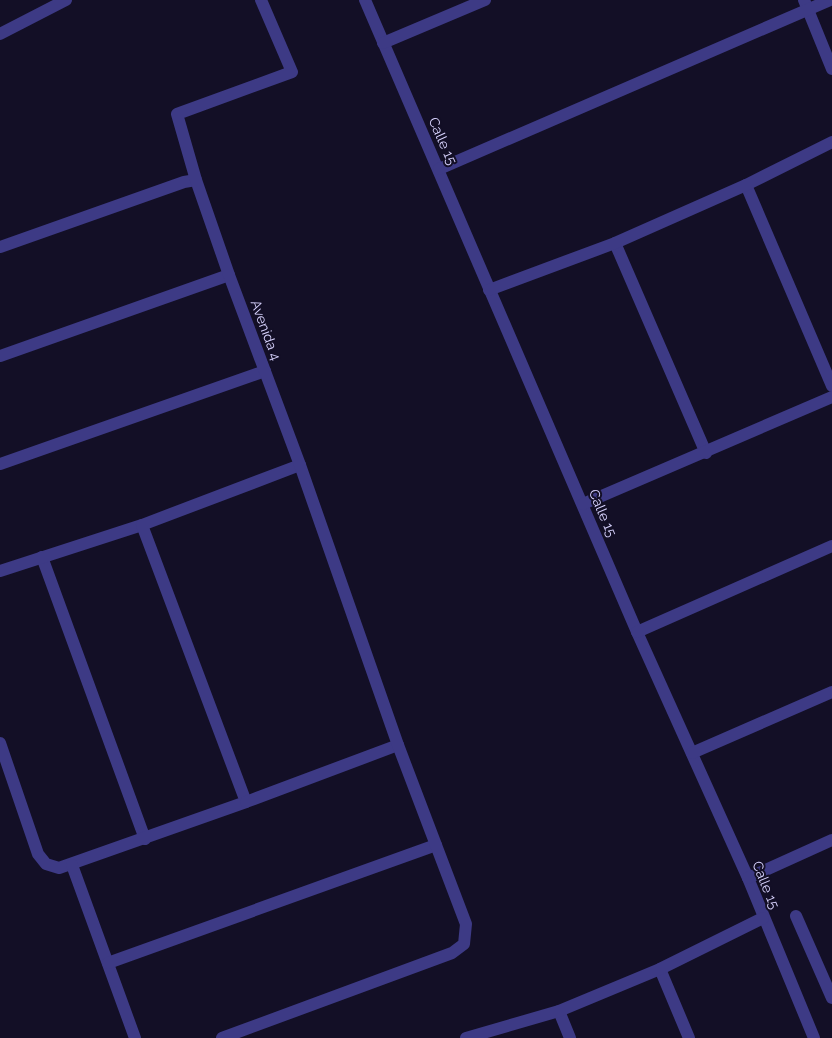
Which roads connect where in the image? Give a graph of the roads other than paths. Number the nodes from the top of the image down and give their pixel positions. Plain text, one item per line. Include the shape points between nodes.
1 (66, 0) edge
2 (261, 0) edge
3 (366, 0) edge
4 (485, 0) edge
5 (830, 0) edge
6 (806, 5) edge
7 (0, 34) edge
8 (383, 43) junction
9 (832, 69) edge
10 (832, 142) edge
11 (439, 169) junction
12 (196, 180) junction
13 (746, 185) junction
14 (615, 244) junction
15 (0, 247) edge
16 (230, 275) junction
17 (489, 290) junction
18 (0, 356) edge
19 (265, 371) junction
20 (832, 386) edge
21 (832, 397) edge
22 (706, 453) junction
23 (0, 464) edge
24 (300, 465) junction
25 (584, 504) junction
26 (142, 525) junction
27 (832, 546) edge
28 (42, 557) junction
29 (0, 571) edge
30 (637, 632) junction
31 (832, 692) edge
32 (0, 743) edge
33 (398, 745) junction
34 (692, 753) junction
35 (246, 802) junction
36 (145, 838) junction
37 (832, 840) edge
38 (436, 845) junction
39 (72, 865) junction
40 (748, 878) junction
41 (796, 916) dead end
42 (763, 918) junction
43 (108, 963) junction
44 (660, 969) junction
45 (832, 998) edge
46 (558, 1011) junction
47 (135, 1038) edge
48 (222, 1038) edge
49 (466, 1038) edge
50 (570, 1038) edge
51 (689, 1038) edge
52 (814, 1038) edge

1 - 7 street
2 - 12 street, Avenida 4 via 292,72 177,114
3 - 8 street, Calle 15
4 - 8 street
5 - 6 street
6 - 9 street
6 - 11 street
8 - 11 street, Calle 15
10 - 13 street
11 - 17 street, Calle 15
12 - 15 street
12 - 16 street, Avenida 4
13 - 14 street
13 - 20 street
14 - 17 street
14 - 22 street
16 - 18 street
16 - 19 street, Avenida 4
17 - 25 street, Calle 15
19 - 23 street
19 - 24 street, Avenida 4
21 - 22 street
22 - 25 street
24 - 26 street
24 - 33 street, Avenida 4
25 - 30 street, Calle 15
26 - 28 street
26 - 35 street
27 - 30 street
28 - 29 street
28 - 36 street
30 - 34 street, Calle 15
31 - 34 street
32 - 39 street via 38,854 46,864 59,868
33 - 35 street
33 - 38 street, Avenida 4
34 - 40 street, Calle 15
35 - 36 street
36 - 39 street
37 - 40 street
38 - 43 street
38 - 48 street, Avenida 4 via 466,924 464,944 452,953
39 - 43 street
40 - 42 street, Calle 15
41 - 45 street
42 - 44 street
42 - 52 street, Calle 15
43 - 47 street
44 - 46 street
44 - 51 street
46 - 49 street
46 - 50 street

